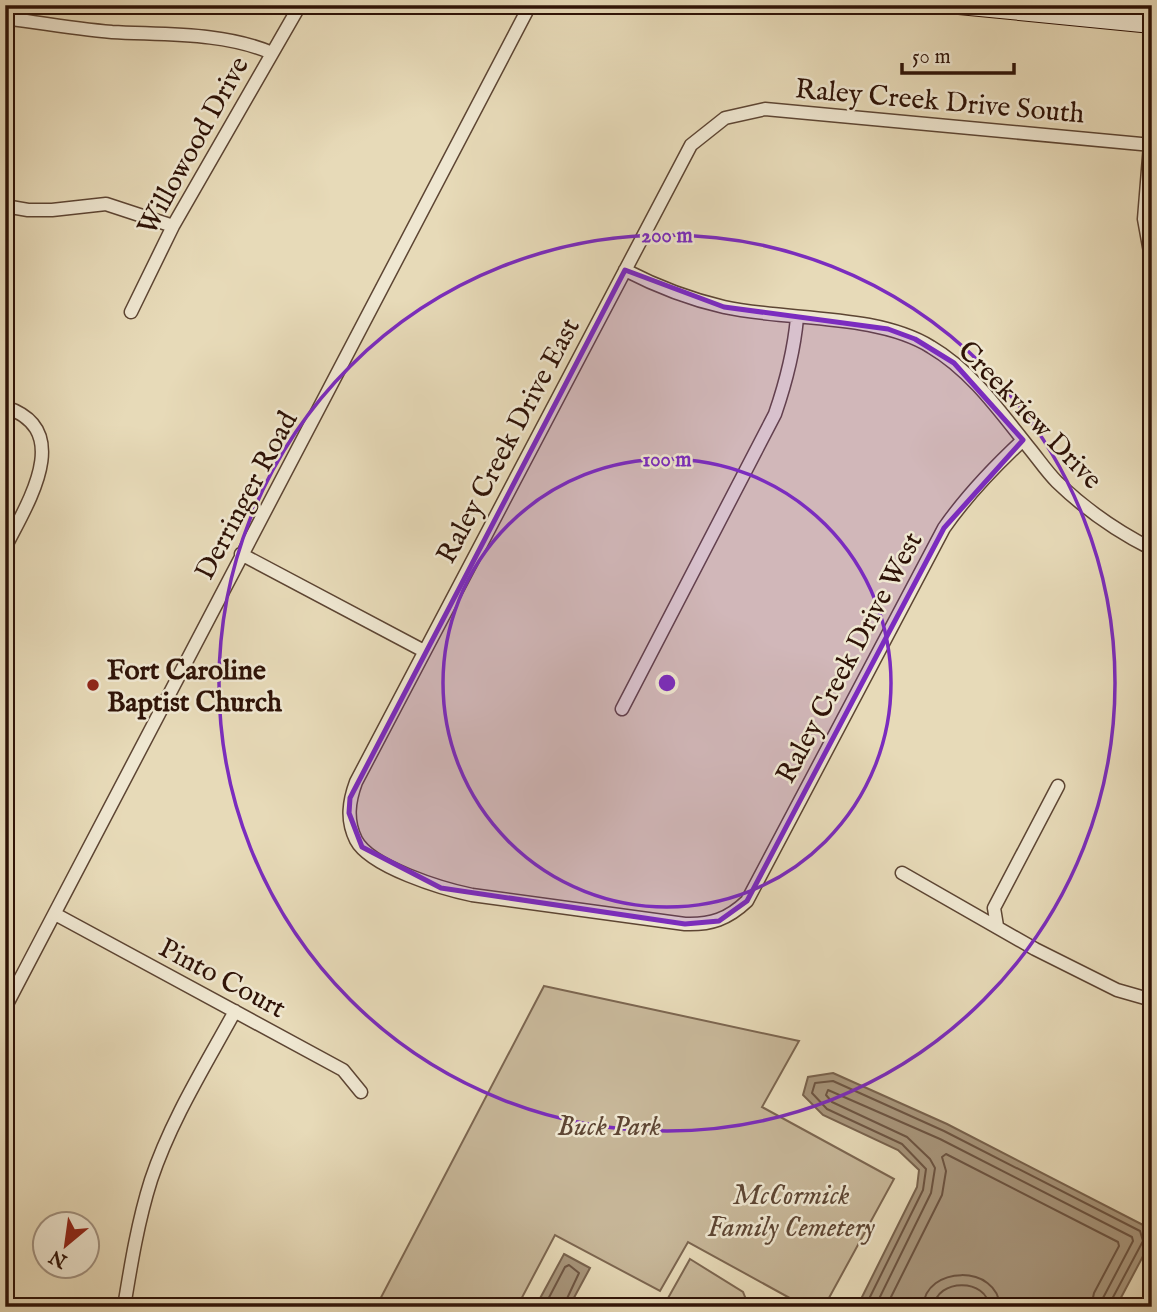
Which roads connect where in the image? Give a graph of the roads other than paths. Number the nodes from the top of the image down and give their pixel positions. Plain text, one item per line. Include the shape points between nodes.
1 (300, 5) edge
2 (530, 5) edge
3 (958, 5) edge
4 (5, 18) edge
5 (1152, 24) edge
6 (272, 53) junction
7 (725, 118) joint
8 (1151, 145) edge
9 (5, 206) edge
10 (173, 226) junction
11 (1152, 262) edge
12 (625, 270) junction
13 (131, 312) dead end
14 (797, 318) junction
15 (5, 407) edge
16 (1023, 440) junction
17 (5, 548) edge
18 (1152, 549) edge
19 (242, 554) junction
20 (424, 651) junction
21 (622, 709) dead end
22 (1058, 786) dead end
23 (350, 798) joint
24 (902, 873) dead end
25 (55, 914) junction
26 (997, 926) junction
27 (1152, 1000) edge
28 (5, 1008) edge
29 (235, 1011) junction
30 (361, 1092) dead end
31 (124, 1307) edge

1 - 6 street, Willowood Drive
2 - 19 street, Derringer Road
3 - 5 main road
4 - 6 street via 90,30 228,40
6 - 10 street, Willowood Drive
7 - 8 street, Raley Creek Drive South via 765,109 801,111
7 - 12 street, Raley Creek Drive East via 691,145
8 - 11 street via 1144,219
9 - 10 street via 40,210 107,204
10 - 13 street, Willowood Drive
12 - 14 street, Creekview Drive via 659,287 724,307
12 - 20 street, Raley Creek Drive East
14 - 16 street, Creekview Drive via 888,329 930,346 986,395
14 - 21 street via 787,379 775,414
15 - 17 street via 14,409 36,429 43,464
16 - 18 street, Creekview Drive via 1056,481 1093,514
16 - 23 street, Raley Creek Drive West via 944,528 747,901 719,921 685,924 441,888 386,864 362,847 349,813
19 - 20 street
19 - 25 street, Derringer Road
20 - 23 street, Raley Creek Drive East
22 - 26 street via 994,908
24 - 26 street
25 - 28 street, Derringer Road
25 - 29 street, Pinto Court
26 - 27 street via 1117,990
29 - 30 street, Pinto Court via 343,1070
29 - 31 street via 164,1146 142,1213

